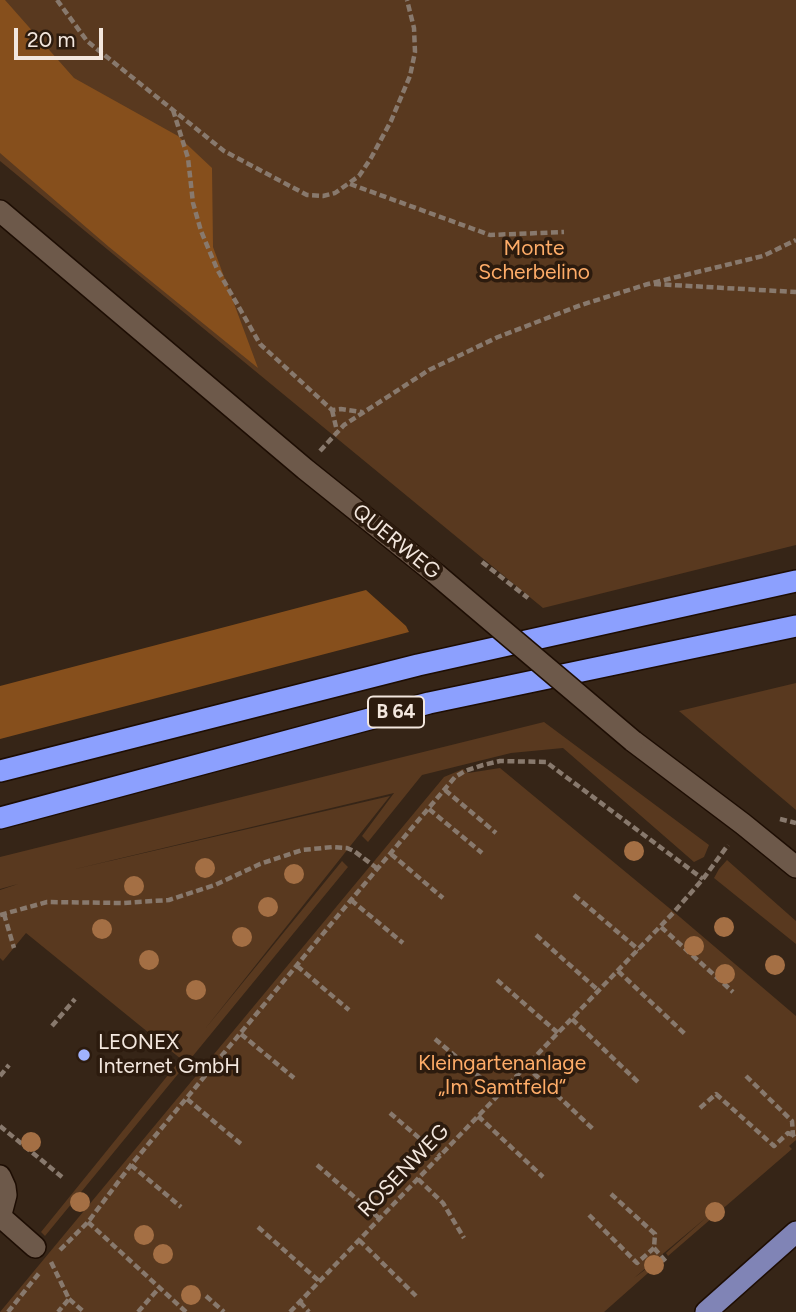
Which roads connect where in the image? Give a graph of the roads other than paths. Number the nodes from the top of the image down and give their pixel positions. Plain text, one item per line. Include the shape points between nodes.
1 (0, 211) edge
2 (796, 582) edge
3 (796, 626) edge
4 (0, 771) edge
5 (0, 818) edge
6 (796, 867) edge
7 (0, 1176) edge
8 (0, 1218) edge
9 (796, 1231) edge
10 (43, 1254) road end
11 (706, 1312) edge

1 - 6 street, QUERWEG, bridge via 633,741
2 - 4 highway, B 64 via 418,666
3 - 5 highway, B 64 via 429,704
7 - 8 street via 6,1195
8 - 10 street
9 - 11 main road

